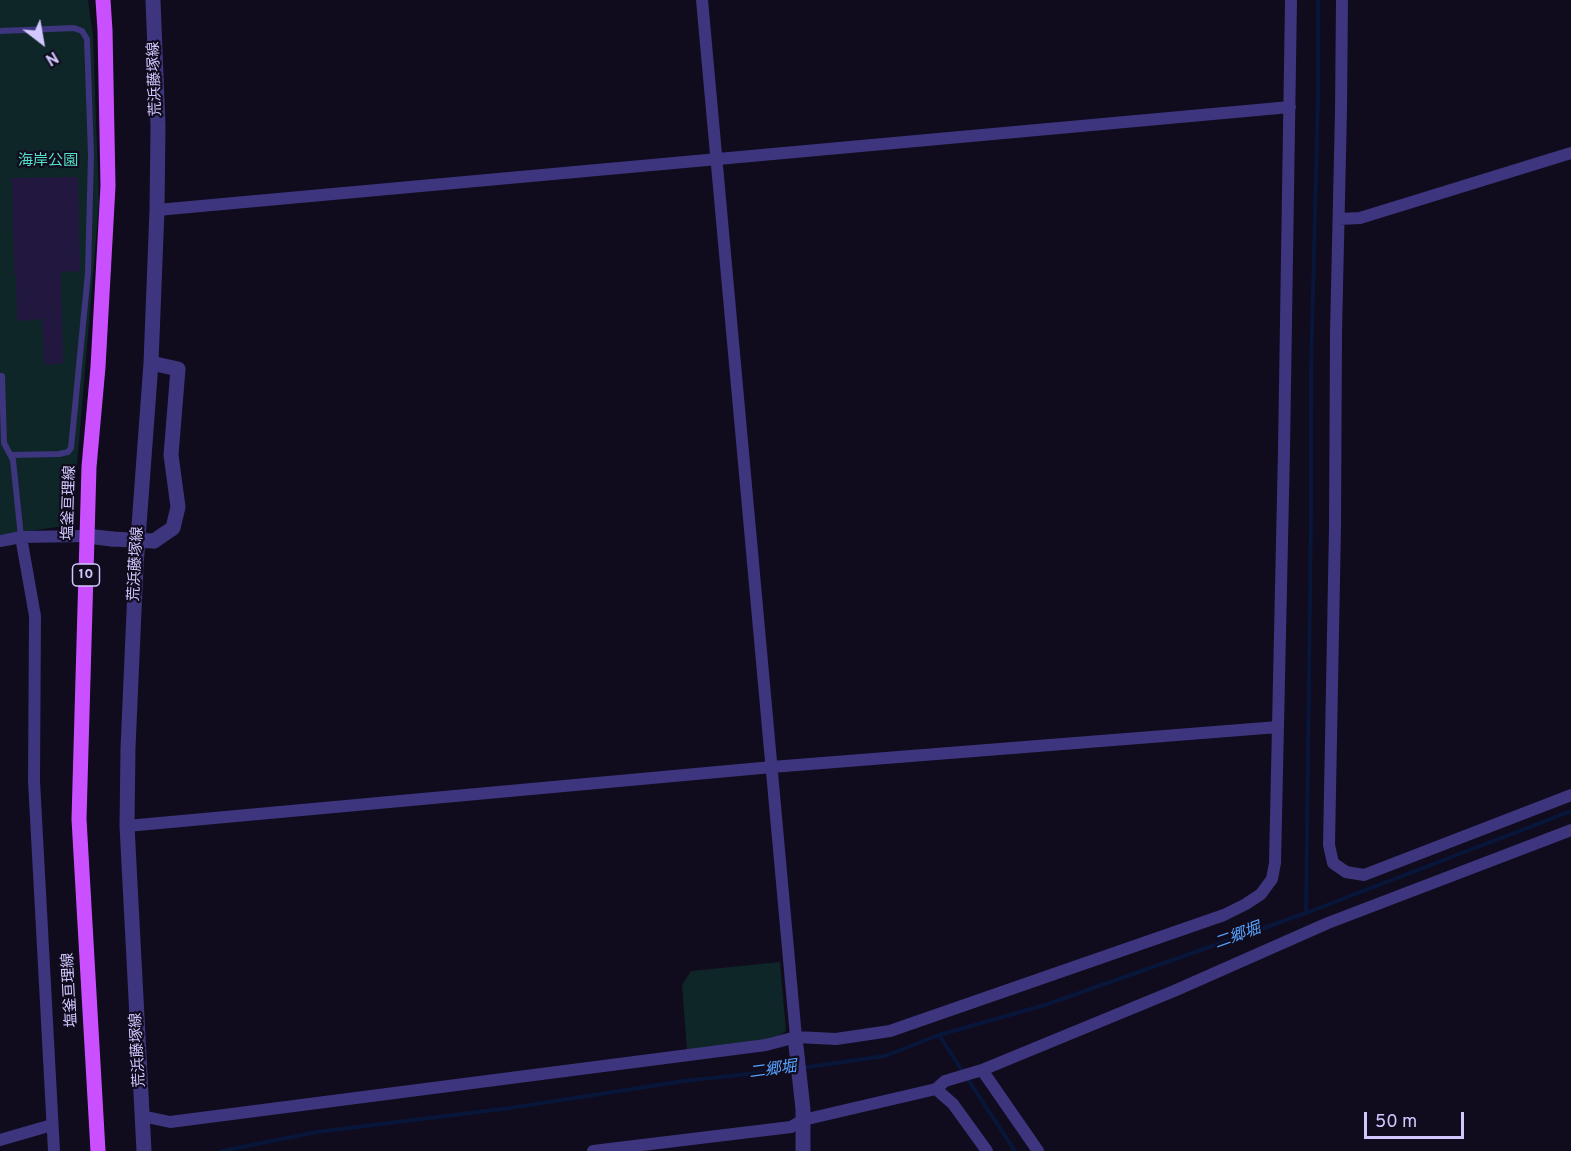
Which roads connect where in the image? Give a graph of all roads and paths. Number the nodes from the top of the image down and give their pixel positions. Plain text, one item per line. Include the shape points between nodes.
1 (103, 0) edge
2 (153, 0) edge
3 (702, 0) edge
4 (1291, 0) edge
5 (1342, 0) edge
6 (0, 31) edge
7 (1290, 107) junction
8 (1571, 153) edge
9 (716, 160) junction
10 (157, 210) junction
11 (1339, 219) junction
12 (151, 363) junction
13 (0, 376) edge
14 (10, 455) junction
15 (87, 536) junction
16 (21, 537) junction
17 (0, 541) edge
18 (1278, 727) junction
19 (772, 767) junction
20 (1571, 795) edge
21 (127, 826) junction
22 (1571, 830) edge
23 (796, 1041) junction
24 (978, 1071) junction
25 (941, 1085) junction
26 (803, 1114) junction
27 (142, 1122) junction
28 (52, 1125) junction
29 (0, 1140) edge
30 (54, 1151) edge
31 (98, 1151) edge
32 (144, 1151) edge
33 (593, 1151) edge
34 (803, 1151) edge
35 (987, 1151) edge
36 (1038, 1151) edge

1 - 15 main road, 塩釜亘理線 / 10 via 108,186
2 - 10 street, 荒浜藤塚線
3 - 9 street
4 - 7 street
5 - 11 street
6 - 14 lane via 82,31 87,39 91,155 88,273 71,448 59,454
7 - 9 street
7 - 18 street
8 - 11 street via 1360,218
9 - 10 street
9 - 19 street
10 - 12 street, 荒浜藤塚線
11 - 20 street via 1329,846 1333,862 1346,872 1364,874
12 - 15 street, bridge via 178,369 171,455 178,507 172,528 154,541
12 - 21 street, 荒浜藤塚線 via 135,577
13 - 14 lane via 4,443
14 - 16 lane
15 - 16 street
15 - 31 main road, 塩釜亘理線 / 10 via 79,819
16 - 17 street
16 - 28 street via 35,616 34,781
18 - 19 street
18 - 23 street via 1275,863 1272,879 1261,894 1246,904 1224,915 890,1030
19 - 21 street
19 - 23 street
21 - 27 street, 荒浜藤塚線
22 - 24 street via 1328,923
23 - 26 street
23 - 27 street via 182,1121
24 - 25 street
24 - 36 street
25 - 26 street
25 - 35 street
26 - 33 street via 791,1127
26 - 34 street
27 - 32 street, 荒浜藤塚線
28 - 29 street
28 - 30 street

